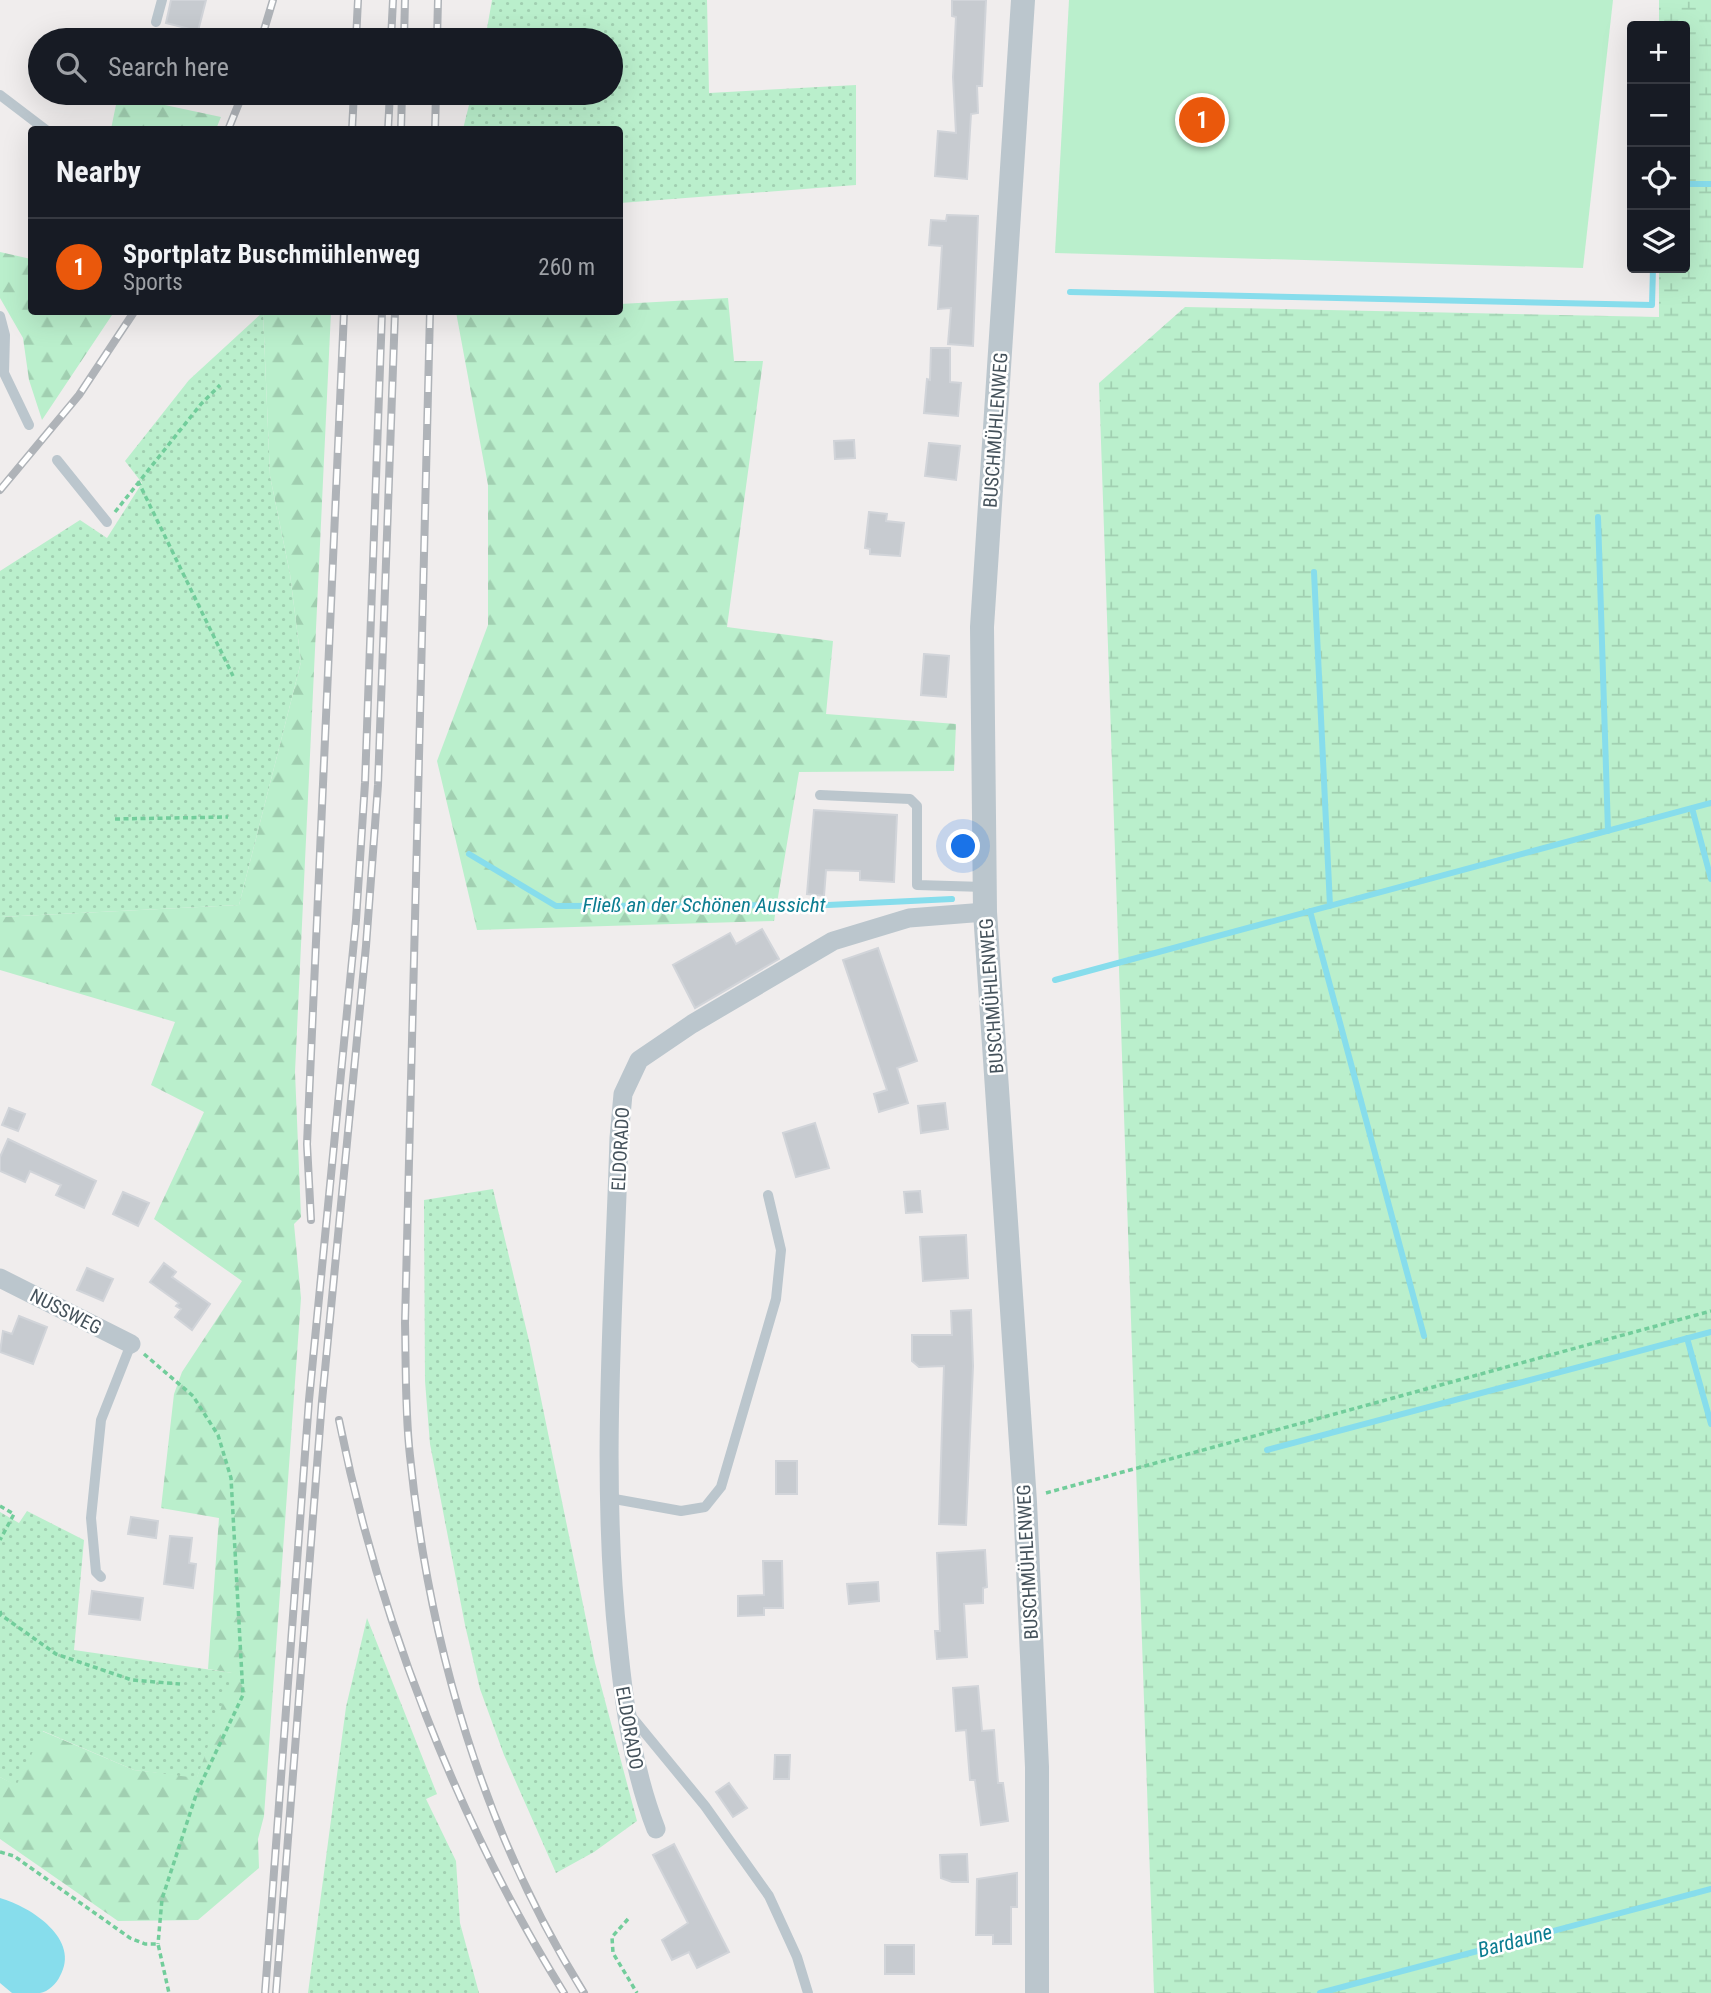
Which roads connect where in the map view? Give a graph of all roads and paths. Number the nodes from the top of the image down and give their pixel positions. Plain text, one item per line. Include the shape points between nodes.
1 (162, 0) edge
2 (1023, 0) edge
3 (156, 22) dead end
4 (0, 95) edge
5 (41, 126) edge
6 (0, 316) edge
7 (220, 385) dead end
8 (29, 425) dead end
9 (57, 460) dead end
10 (138, 481) junction
11 (107, 522) joint
12 (233, 676) dead end
13 (820, 795) dead end
14 (228, 817) dead end
15 (116, 819) dead end
16 (985, 887) junction
17 (985, 912) junction
18 (768, 1195) dead end
19 (0, 1278) edge
20 (1711, 1311) edge
21 (131, 1344) junction
22 (608, 1498) junction
23 (1025, 1502) junction
24 (0, 1506) edge
25 (0, 1540) edge
26 (101, 1577) dead end
27 (0, 1611) edge
28 (180, 1684) dead end
29 (626, 1710) junction
30 (656, 1829) dead end
31 (0, 1852) edge
32 (628, 1919) dead end
33 (158, 1944) junction
34 (169, 1993) edge
35 (637, 1993) edge
36 (807, 1993) edge
37 (1037, 1993) edge

1 - 3 lane
2 - 16 street, BUSCHMÜHLENWEG via 982,627
4 - 5 lane
6 - 8 lane via 5,334 4,373
7 - 10 path
9 - 11 lane
10 - 11 path
10 - 12 path
13 - 16 lane via 910,799 917,806 917,886
14 - 15 path
16 - 17 street, BUSCHMÜHLENWEG
17 - 22 street, ELDORADO via 909,918 832,941 639,1060 624,1094 619,1138
17 - 23 street, BUSCHMÜHLENWEG
18 - 22 lane via 781,1250 776,1299 721,1487 705,1507 681,1511
19 - 21 street, NUSSWEG
20 - 23 path via 1063,1486
21 - 26 lane via 101,1420 91,1518 96,1572
21 - 33 path via 193,1396 218,1435 231,1478 243,1695 197,1792 162,1899
22 - 29 street, ELDORADO via 612,1591
23 - 37 street, BUSCHMÜHLENWEG via 1037,1767
24 - 25 path via 14,1514
27 - 28 path via 56,1654 132,1679
29 - 30 street, ELDORADO via 644,1798
29 - 36 lane via 705,1806 769,1896 797,1957
31 - 33 path via 14,1856 130,1938
32 - 35 path via 612,1937 613,1953
33 - 34 path

